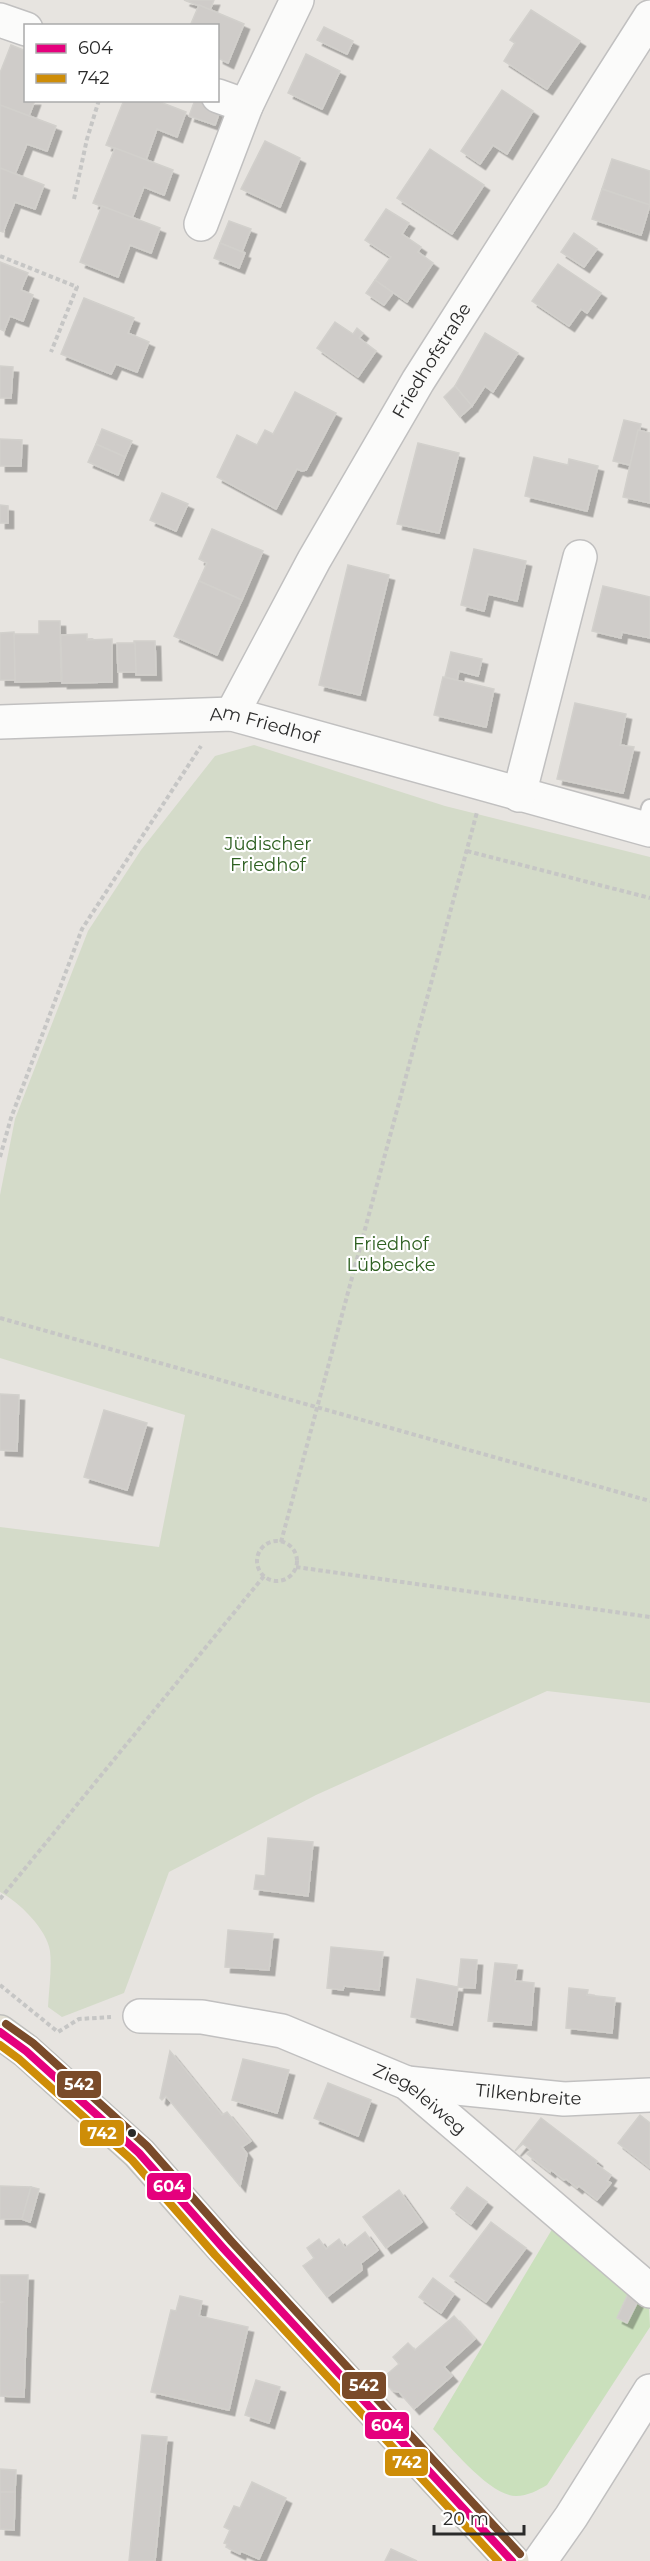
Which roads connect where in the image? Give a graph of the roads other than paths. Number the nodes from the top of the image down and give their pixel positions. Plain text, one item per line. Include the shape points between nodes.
1 (297, 0) edge
2 (650, 18) edge
3 (0, 20) edge
4 (24, 28) edge
5 (232, 101) edge
6 (201, 224) dead end
7 (580, 557) dead end
8 (227, 713) junction
9 (0, 722) edge
10 (519, 795) junction
11 (648, 823) edge
12 (140, 2016) road end
13 (0, 2032) edge
14 (407, 2083) junction
15 (650, 2095) edge
16 (650, 2291) edge
17 (650, 2391) edge
18 (512, 2561) edge
19 (540, 2561) edge

1 - 5 street
2 - 8 street, Friedhofstraße via 418,381
3 - 4 street
5 - 6 street
7 - 10 street
8 - 9 street, Am Friedhof
8 - 10 street, Am Friedhof
10 - 11 street, Am Friedhof
12 - 14 street, Ziegeleiweg via 202,2017 282,2031
13 - 18 main road via 26,2050 140,2153
14 - 15 street, Tilkenbreite via 564,2099
14 - 16 street, Ziegeleiweg
17 - 19 street

